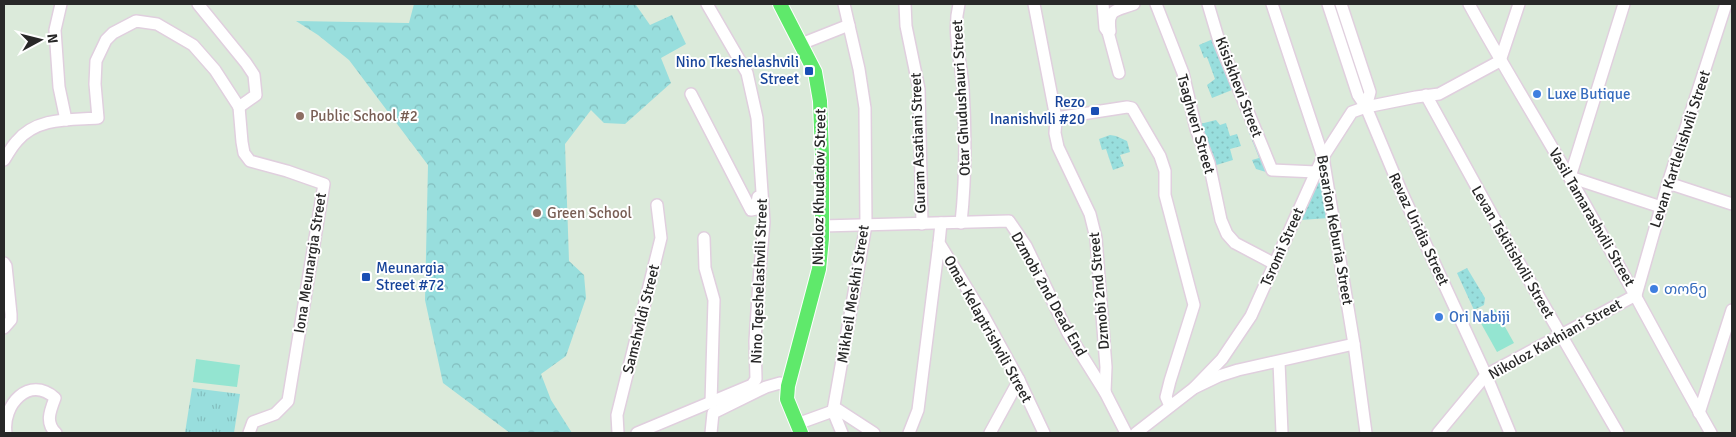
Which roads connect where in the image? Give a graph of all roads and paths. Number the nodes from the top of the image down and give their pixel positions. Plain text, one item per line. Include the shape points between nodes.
1 (61, 4) edge
2 (198, 4) edge
3 (707, 4) edge
4 (780, 4) edge
5 (844, 4) edge
6 (905, 4) edge
7 (958, 4) edge
8 (1034, 4) edge
9 (1103, 4) edge
10 (1134, 4) edge
11 (1156, 4) edge
12 (1208, 4) edge
13 (1272, 4) edge
14 (1328, 4) edge
15 (1341, 4) edge
16 (1469, 4) edge
17 (1519, 4) edge
18 (1624, 4) edge
19 (1726, 4) edge
20 (849, 25) junction
21 (1108, 32) junction
22 (801, 44) junction
23 (1500, 61) junction
24 (1119, 73) dead end
25 (691, 94) dead end
26 (1426, 96) junction
27 (239, 107) junction
28 (1366, 107) junction
29 (1056, 118) junction
30 (66, 120) junction
31 (1323, 157) junction
32 (4, 160) edge
33 (1316, 172) junction
34 (1570, 177) junction
35 (762, 181) junction
36 (1668, 183) junction
37 (657, 204) dead end
38 (1732, 204) edge
39 (1661, 207) junction
40 (941, 223) junction
41 (960, 223) junction
42 (922, 224) junction
43 (866, 225) junction
44 (822, 226) junction
45 (704, 238) dead end
46 (939, 243) junction
47 (1275, 264) junction
48 (5, 265) edge
49 (6, 292) edge
50 (1636, 294) junction
51 (1732, 310) edge
52 (4, 328) edge
53 (1561, 335) junction
54 (1354, 344) junction
55 (1279, 362) junction
56 (1486, 375) junction
57 (1019, 380) junction
58 (788, 386) junction
59 (1194, 388) junction
60 (1105, 392) junction
61 (711, 403) junction
62 (1170, 406) junction
63 (833, 409) junction
64 (1699, 413) junction
65 (799, 429) edge
66 (6, 433) edge
67 (56, 433) edge
68 (249, 433) edge
69 (618, 433) edge
70 (637, 433) edge
71 (711, 433) edge
72 (842, 433) edge
73 (874, 433) edge
74 (909, 433) edge
75 (990, 433) edge
76 (1044, 433) edge
77 (1126, 433) edge
78 (1136, 433) edge
79 (1282, 433) edge
80 (1366, 433) edge
81 (1438, 433) edge
82 (1510, 433) edge
83 (1618, 433) edge
84 (1711, 433) edge

1 - 30 street via 55,30 59,87
2 - 27 street via 254,75 256,94
3 - 35 street, Nino Tqeshelashvili Street via 747,73 757,118
4 - 22 main road, Nikoloz Khudadov Street
5 - 20 street, Mikheil Meskhi Street
6 - 42 street, Guram Asatiani Street via 906,26 919,89
7 - 41 street, Otar Ghudushauri Street via 955,33 963,85 966,142
8 - 29 street, Dzmobi 2nd Street
9 - 21 street
10 - 21 street via 1111,13
11 - 47 street, Tsaghveri Street via 1183,74 1227,234 1235,243
12 - 33 street, Kisiskhevi Street via 1219,41 1272,170
13 - 31 street, Besarion Keburia Street
14 - 28 street, Revaz Uridia Street via 1358,95
15 - 28 street, Revaz Uridia Street via 1370,92
16 - 23 street, Vasil Tamarashvili Street
17 - 23 street
18 - 34 street
19 - 36 street, Levan Kartlelishvili Street
20 - 22 street
20 - 43 street, Mikheil Meskhi Street via 865,108
21 - 24 street
22 - 44 main road, Nikoloz Khudadov Street via 815,72 820,101
23 - 26 street via 1439,94
23 - 34 street, Vasil Tamarashvili Street
25 - 35 street via 751,210 756,209
26 - 28 street
26 - 53 street, Levan Tskitishvili Street
27 - 30 street via 215,70 193,45 157,24 136,20 106,40 96,61 94,84 98,118
27 - 68 street, Iona Meunargia Street via 244,153 250,161 324,184 288,401 275,414 253,422
28 - 31 street, Tsromi Street via 1352,112
28 - 56 street, Revaz Uridia Street
29 - 60 street, Dzmobi 2nd Street via 1058,147 1090,214 1096,238
29 - 62 street via 1132,108 1160,156 1165,171 1167,203 1194,305 1166,397
30 - 32 street via 32,128 18,140
31 - 33 street, Tsromi Street
31 - 54 street, Besarion Keburia Street
33 - 47 street, Tsromi Street
34 - 39 street
34 - 50 street, Vasil Tamarashvili Street
35 - 61 street, Nino Tqeshelashvili Street via 764,222 758,281 756,379 752,386
36 - 38 street
36 - 39 street, Levan Kartlelishvili Street
37 - 69 street, Samshvildi Street via 661,238 618,415
39 - 50 street, Levan Kartlelishvili Street
40 - 41 street
40 - 42 street
40 - 46 street, Omar Kelaptrishvili Street
41 - 60 street, Dzmobi 2nd Dead End via 1009,221 1026,246 1068,332
42 - 43 street
43 - 44 street
43 - 63 street, Mikheil Meskhi Street
44 - 58 main road, Nikoloz Khudadov Street via 819,269
45 - 61 street via 706,268 714,300
46 - 57 street, Omar Kelaptrishvili Street
46 - 74 street via 918,410
47 - 59 street, Tsromi Street via 1239,336
48 - 49 street
49 - 52 street via 11,320
50 - 53 street, Nikoloz Kakhiani Street
50 - 64 street, Vasil Tamarashvili Street
51 - 64 street
53 - 56 street, Nikoloz Kakhiani Street
53 - 83 street, Levan Tskitishvili Street
54 - 55 street
54 - 80 street, Besarion Keburia Street
55 - 59 street via 1238,370
55 - 79 street
56 - 81 street, Nikoloz Kakhiani Street
56 - 82 street, Revaz Uridia Street
57 - 75 street
57 - 76 street, Omar Kelaptrishvili Street
58 - 65 main road, Nikoloz Khudadov Street via 787,399
58 - 71 street via 780,383 766,386 713,413
59 - 62 street
60 - 77 street, Dzmobi 2nd Street
61 - 70 street, Nino Tqeshelashvili Street
62 - 78 street
63 - 65 street
63 - 72 street
63 - 73 street
64 - 84 street, Vasil Tamarashvili Street
66 - 67 street via 5,420 12,404 32,390 55,398 49,416 52,430

